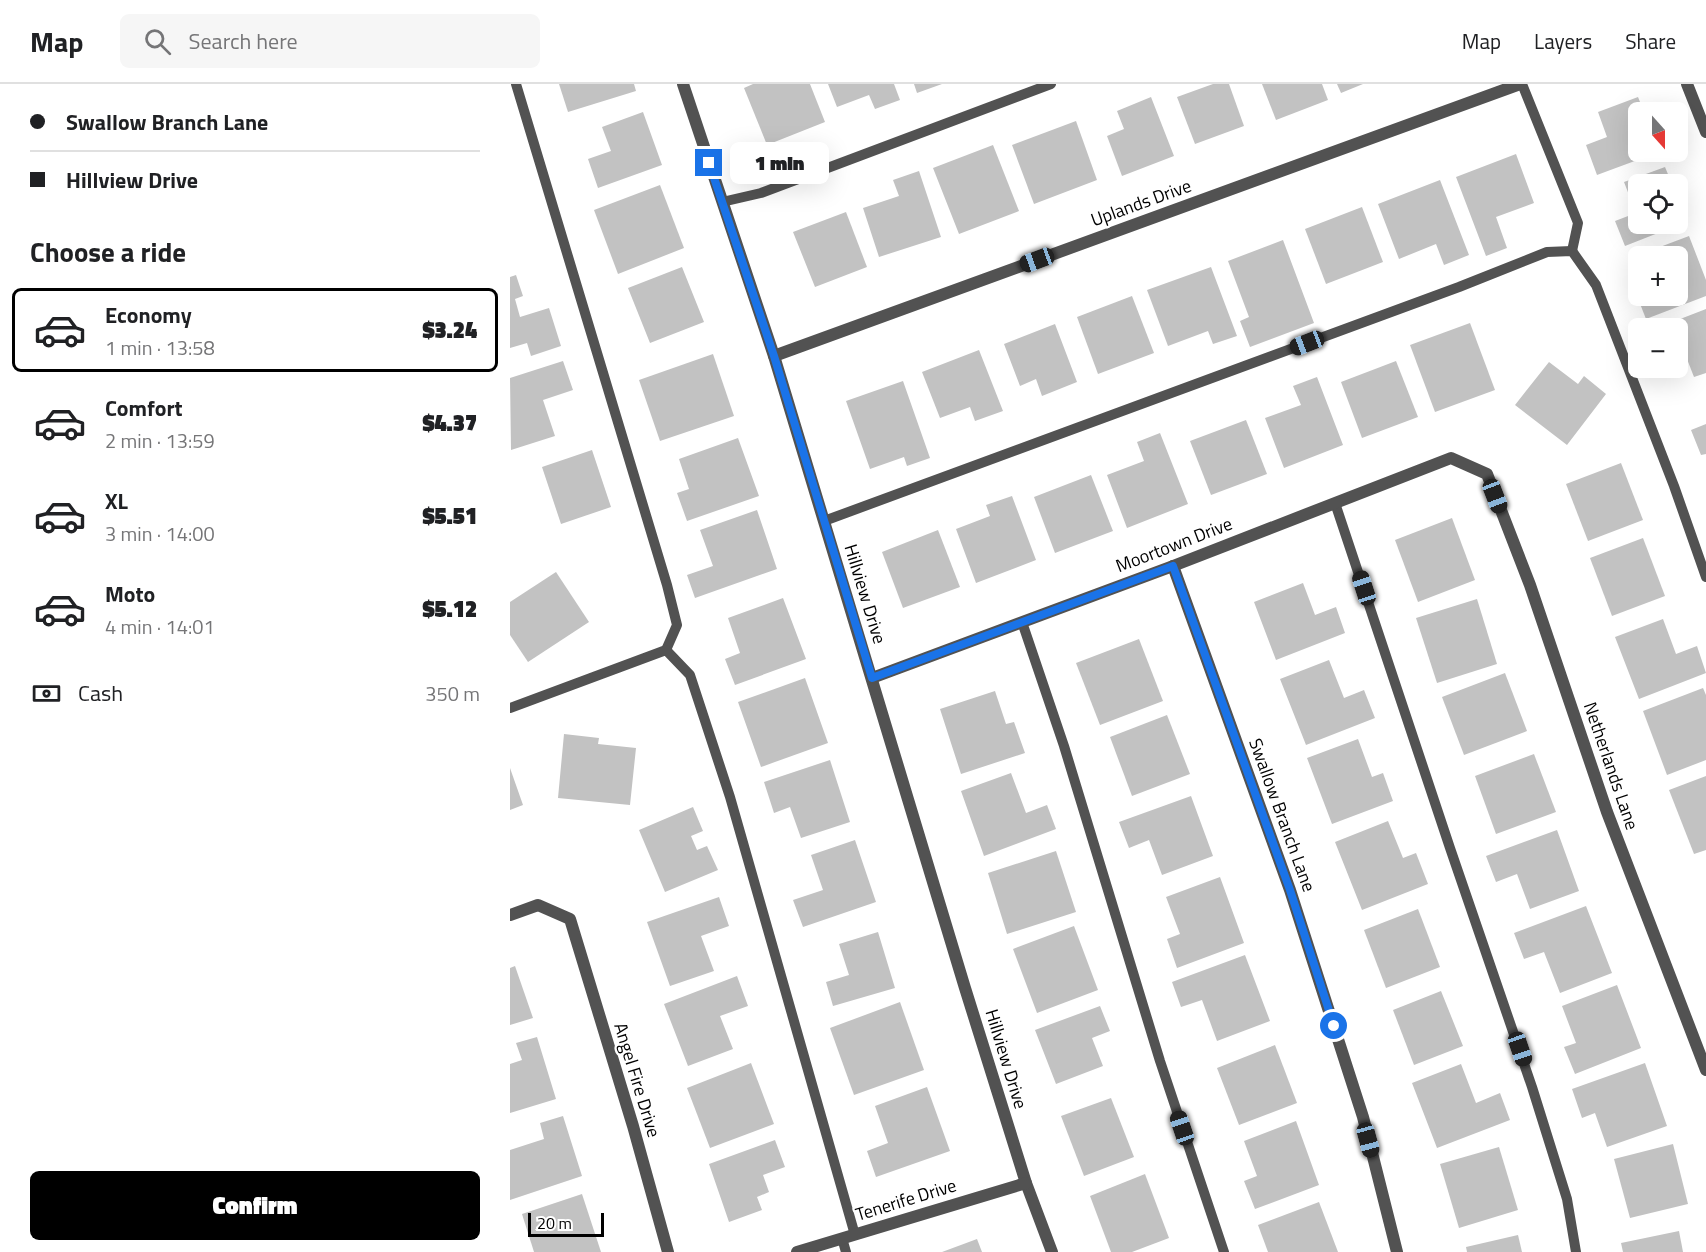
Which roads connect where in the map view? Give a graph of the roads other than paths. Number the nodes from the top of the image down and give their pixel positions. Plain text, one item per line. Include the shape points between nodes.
1 (516, 84) edge
2 (683, 84) edge
3 (1051, 84) edge
4 (1521, 84) edge
5 (1687, 84) edge
6 (1706, 132) edge
7 (722, 202) junction
8 (1572, 251) junction
9 (774, 356) junction
10 (1487, 474) joint
11 (1335, 503) junction
12 (824, 521) junction
13 (1173, 566) junction
14 (1706, 577) edge
15 (1023, 622) junction
16 (666, 650) junction
17 (872, 678) junction
18 (510, 708) edge
19 (510, 915) edge
20 (1706, 1070) edge
21 (1026, 1183) junction
22 (849, 1237) junction
23 (668, 1252) edge
24 (797, 1252) edge
25 (846, 1252) edge
26 (1052, 1252) edge
27 (1224, 1252) edge
28 (1397, 1252) edge
29 (1576, 1252) edge

1 - 16 lane via 667,585 677,625
2 - 7 street, Hillview Drive
3 - 7 lane via 761,194
4 - 8 lane via 1578,223
4 - 9 street, Uplands Drive
5 - 6 street
7 - 9 street, Hillview Drive
8 - 12 lane via 1547,252
8 - 14 lane via 1596,285
9 - 12 street, Hillview Drive
10 - 11 street, Moortown Drive via 1451,458
10 - 20 street, Netherlands Lane via 1530,585 1607,812
11 - 13 street, Moortown Drive
11 - 29 lane via 1532,1087 1567,1199
12 - 17 street, Hillview Drive
13 - 15 street, Moortown Drive
13 - 28 street, Swallow Branch Lane via 1290,890 1363,1117
15 - 17 street, Moortown Drive
15 - 27 lane
16 - 18 lane
16 - 22 lane via 690,675 723,775
17 - 21 street, Hillview Drive
19 - 23 street, Angel Fire Drive via 538,905 570,919
21 - 22 street, Tenerife Drive
21 - 26 street, Hillview Drive
22 - 24 street, Tenerife Drive
22 - 25 lane

